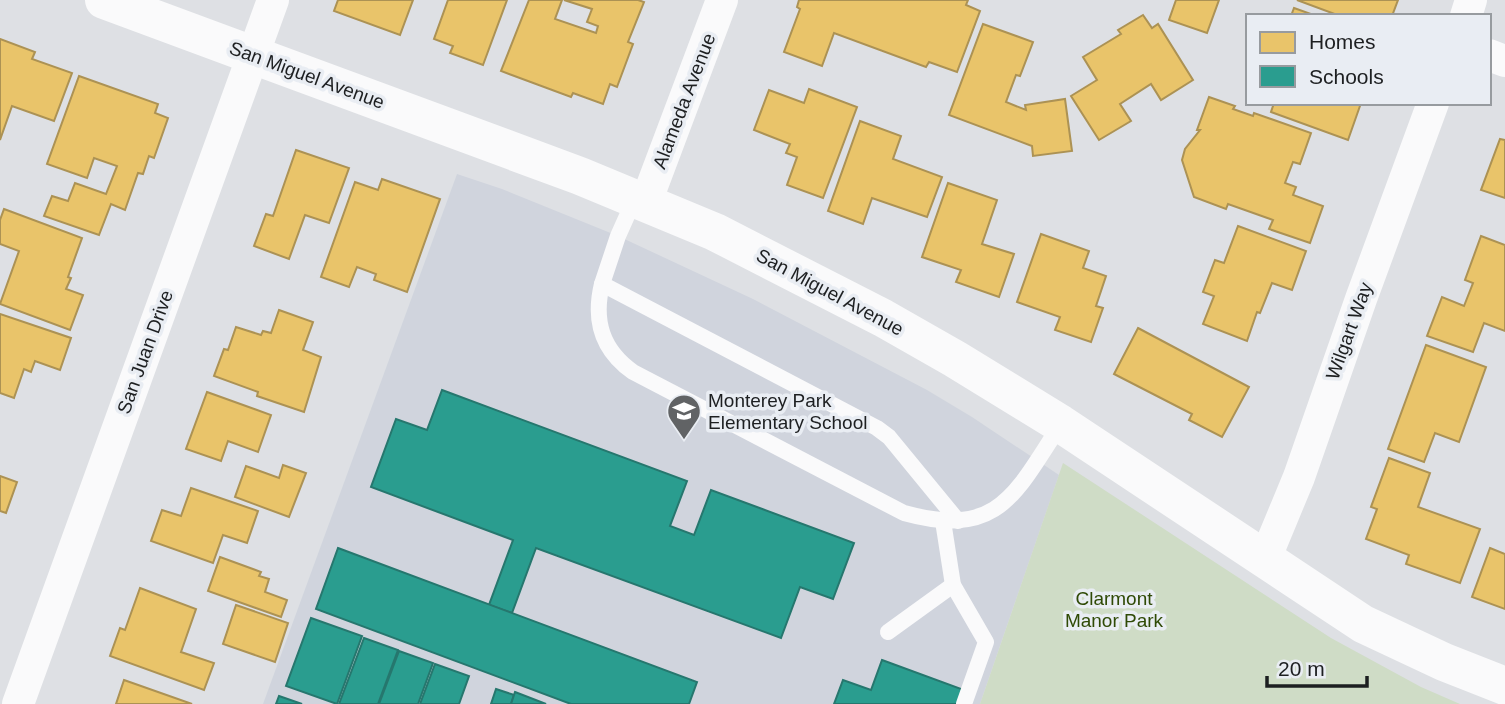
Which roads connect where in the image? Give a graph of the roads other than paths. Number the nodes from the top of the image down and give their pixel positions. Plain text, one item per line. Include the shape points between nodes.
1 (104, 0) edge
2 (272, 0) edge
3 (722, 0) edge
4 (251, 55) junction
5 (1432, 105) edge
6 (640, 200) junction
7 (602, 284) junction
8 (1061, 424) junction
9 (951, 521) junction
10 (1265, 559) junction
11 (953, 585) junction
12 (888, 632) dead end
13 (1505, 685) edge
14 (18, 704) edge
15 (964, 704) edge

1 - 4 street, San Miguel Avenue
2 - 4 street, San Juan Drive
3 - 6 street, Alameda Avenue
4 - 6 street, San Miguel Avenue
4 - 14 street, San Juan Drive
5 - 10 street, Wilgart Way via 1299,477
6 - 7 lane via 618,236
6 - 8 street, San Miguel Avenue via 715,232 883,318
7 - 9 lane via 877,428 889,437
7 - 9 lane via 599,328 611,352 633,372 904,513
8 - 9 lane via 1007,502 982,516
8 - 10 street, San Miguel Avenue
9 - 11 lane
10 - 13 street, San Miguel Avenue via 1363,624
11 - 12 lane
11 - 15 lane via 986,642

